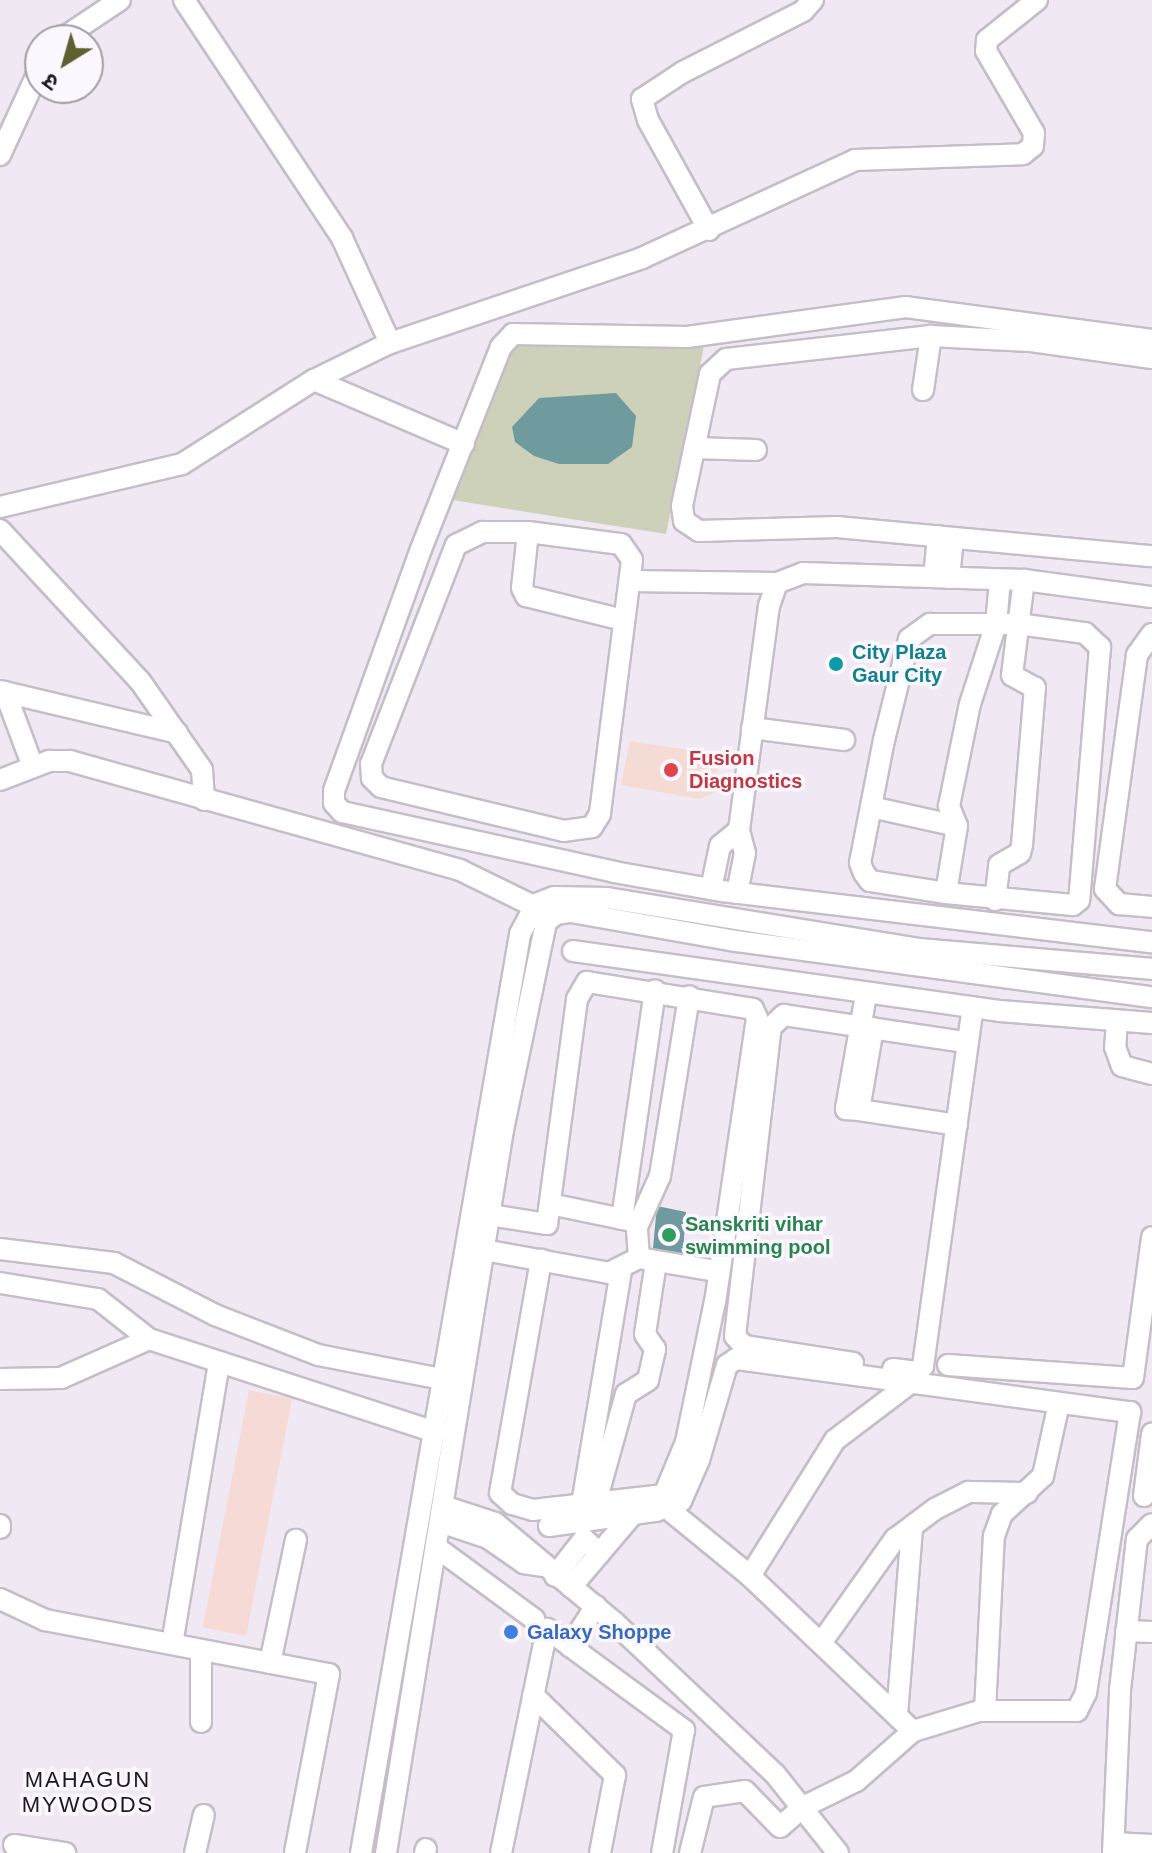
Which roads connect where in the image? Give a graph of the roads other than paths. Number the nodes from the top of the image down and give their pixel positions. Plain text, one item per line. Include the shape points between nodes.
1 (120, 0) edge
2 (184, 0) edge
3 (813, 0) edge
4 (1037, 0) edge
5 (84, 24) edge
6 (24, 103) edge
7 (0, 155) edge
8 (709, 230) junction
9 (518, 300) junction
10 (513, 334) junction
11 (931, 336) junction
12 (1152, 340) edge
13 (390, 343) junction
14 (1152, 358) edge
15 (314, 380) junction
16 (923, 390) dead end
17 (464, 444) junction
18 (694, 448) junction
19 (756, 450) dead end
20 (0, 507) edge
21 (0, 530) edge
22 (528, 532) junction
23 (945, 537) junction
24 (1152, 556) edge
25 (941, 578) junction
26 (1000, 580) junction
27 (1024, 580) junction
28 (630, 581) junction
29 (777, 583) junction
30 (1152, 597) edge
31 (623, 620) junction
32 (996, 624) junction
33 (1018, 624) junction
34 (1152, 634) edge
35 (2, 696) edge
36 (752, 728) junction
37 (177, 733) junction
38 (844, 740) dead end
39 (33, 767) junction
40 (0, 780) edge
41 (204, 800) junction
42 (334, 803) junction
43 (871, 807) junction
44 (957, 826) junction
45 (317, 829) junction
46 (739, 830) junction
47 (614, 872) junction
48 (711, 889) junction
49 (737, 893) junction
50 (946, 893) junction
51 (607, 898) junction
52 (995, 900) junction
53 (1152, 907) edge
54 (544, 911) junction
55 (596, 916) junction
56 (736, 941) junction
57 (1152, 942) edge
58 (573, 951) dead end
59 (1152, 969) edge
60 (729, 975) junction
61 (655, 990) junction
62 (842, 992) junction
63 (866, 995) junction
64 (689, 996) junction
65 (1152, 997) edge
66 (973, 1007) junction
67 (1117, 1021) junction
68 (836, 1022) junction
69 (1152, 1023) edge
70 (866, 1027) junction
71 (957, 1041) dead end
72 (1152, 1074) edge
73 (957, 1125) junction
74 (550, 1204) junction
75 (490, 1215) junction
76 (630, 1221) junction
77 (1152, 1237) edge
78 (0, 1249) edge
79 (484, 1250) junction
80 (541, 1260) junction
81 (647, 1260) junction
82 (621, 1271) junction
83 (717, 1271) junction
84 (0, 1283) edge
85 (149, 1339) junction
86 (219, 1362) junction
87 (948, 1365) dead end
88 (0, 1379) edge
89 (442, 1379) junction
90 (909, 1384) junction
91 (1059, 1403) junction
92 (435, 1432) junction
93 (1152, 1434) edge
94 (1027, 1493) junction
95 (1144, 1496) dead end
96 (589, 1503) junction
97 (667, 1508) junction
98 (442, 1514) junction
99 (632, 1515) junction
100 (1152, 1524) edge
101 (549, 1526) dead end
102 (912, 1527) junction
103 (296, 1540) dead end
104 (436, 1547) junction
105 (556, 1576) junction
106 (750, 1576) junction
107 (0, 1599) edge
108 (596, 1606) junction
109 (534, 1619) dead end
110 (1126, 1631) junction
111 (1152, 1632) edge
112 (821, 1643) junction
113 (172, 1644) junction
114 (570, 1646) junction
115 (201, 1650) junction
116 (270, 1663) junction
117 (533, 1695) junction
118 (985, 1711) junction
119 (897, 1715) junction
120 (201, 1722) dead end
121 (913, 1731) junction
122 (803, 1807) junction
123 (204, 1815) dead end
124 (14, 1845) dead end
125 (1152, 1845) edge
126 (1113, 1848) edge
127 (65, 1853) edge
128 (195, 1853) edge
129 (295, 1853) edge
130 (361, 1853) edge
131 (386, 1853) edge
132 (501, 1853) edge
133 (600, 1853) edge
134 (662, 1853) edge
135 (690, 1853) edge
136 (838, 1853) edge

1 - 5 street
2 - 13 street via 342,238
3 - 8 street via 803,11 683,72 642,99 648,120
4 - 8 street via 987,40 986,51 1034,133 1033,146 1023,154 855,160
6 - 7 street
8 - 9 street
9 - 10 street
9 - 13 street
10 - 12 street via 687,337 906,307
10 - 17 street via 501,347
11 - 14 street via 1029,341
11 - 16 street
11 - 18 street via 726,359 710,374
13 - 15 street
15 - 17 street
15 - 20 street via 182,464
17 - 42 street via 421,549
18 - 19 street
18 - 23 street via 682,515 699,531 837,527
21 - 37 street via 124,661
22 - 28 street via 621,544 632,560
22 - 31 street via 522,588 526,596
22 - 31 street via 483,532 456,545 371,764 372,778 381,787 564,831 592,827 600,814
23 - 24 street
23 - 25 street
25 - 26 street
25 - 29 street via 803,573
26 - 27 street
26 - 32 street
27 - 30 street
27 - 33 street
28 - 29 street
28 - 31 street
29 - 36 street
32 - 33 street
32 - 43 street via 930,624 909,639
32 - 44 street via 970,704 953,782 949,806
33 - 52 street via 1012,675 1035,688 1033,720 1022,845 1020,853 999,865
33 - 52 street via 1085,633 1100,647 1101,657 1079,900 1065,906
34 - 53 street via 1137,655 1105,889 1119,904
35 - 37 street
35 - 39 street
36 - 38 street
36 - 46 street
37 - 41 street via 202,770
39 - 40 street
39 - 41 street via 70,761
41 - 45 street
42 - 45 street
42 - 47 street via 342,812 365,818
43 - 44 street
43 - 50 street via 860,863 870,881
44 - 50 street
45 - 54 street via 460,870
46 - 48 street via 720,846
46 - 49 street via 745,853
47 - 48 street
47 - 51 street
48 - 49 street
49 - 57 street
50 - 52 street
51 - 54 street via 554,897
51 - 55 street
51 - 59 street via 920,949
54 - 55 street
54 - 75 street
54 - 89 street via 520,934
55 - 56 street
56 - 60 street
56 - 65 street
58 - 60 street
60 - 62 street
61 - 64 street
61 - 74 street via 599,981 579,989
61 - 76 street
62 - 63 street
62 - 68 street
63 - 66 street
63 - 70 street
64 - 76 street via 660,1176
64 - 83 street via 746,1005 757,1018
66 - 67 street
66 - 73 street
67 - 69 street
67 - 72 street via 1115,1047 1122,1066
68 - 70 street
68 - 73 street via 784,1015 771,1027 738,1342 922,1370
70 - 71 street
70 - 73 street via 846,1109
74 - 75 street via 547,1224
74 - 76 street
75 - 79 street
76 - 81 street
77 - 87 street via 1133,1378
78 - 89 street via 114,1263 215,1315 318,1355
79 - 80 street
79 - 98 street
80 - 82 street
80 - 96 street via 500,1493 512,1504 533,1510
81 - 82 street
81 - 83 street
81 - 96 street via 645,1334 655,1349 648,1380 626,1394
82 - 96 street
83 - 96 street via 686,1442 664,1495
84 - 85 street via 98,1299
85 - 86 street
85 - 88 street via 61,1378
86 - 92 street
86 - 113 street
89 - 92 street
90 - 91 street
90 - 97 street via 730,1360 691,1481 681,1501
90 - 106 street via 835,1440
91 - 94 street via 1048,1465
91 - 118 street via 1130,1412 1086,1693 1077,1711
92 - 130 street
93 - 95 street
94 - 102 street via 969,1492 952,1497
94 - 118 street via 1002,1514 994,1536
97 - 99 street
97 - 106 street
98 - 104 street
98 - 105 street
99 - 101 street
99 - 105 street via 599,1553
100 - 110 street via 1137,1539
102 - 112 street via 895,1539
102 - 119 street
103 - 116 street
104 - 109 street
104 - 131 street
105 - 108 street
106 - 112 street
107 - 113 street via 45,1620
108 - 114 street
108 - 122 street via 731,1731
110 - 111 street
110 - 126 street
112 - 119 street
113 - 115 street
114 - 117 street via 547,1629
114 - 134 street via 684,1730
115 - 116 street
115 - 120 street
116 - 129 street via 329,1674
117 - 132 street
117 - 133 street via 615,1775
118 - 121 street
119 - 121 street
121 - 122 street via 856,1781
122 - 135 street via 780,1827 745,1791 704,1797
122 - 136 street
123 - 128 street
124 - 127 street
125 - 126 street

